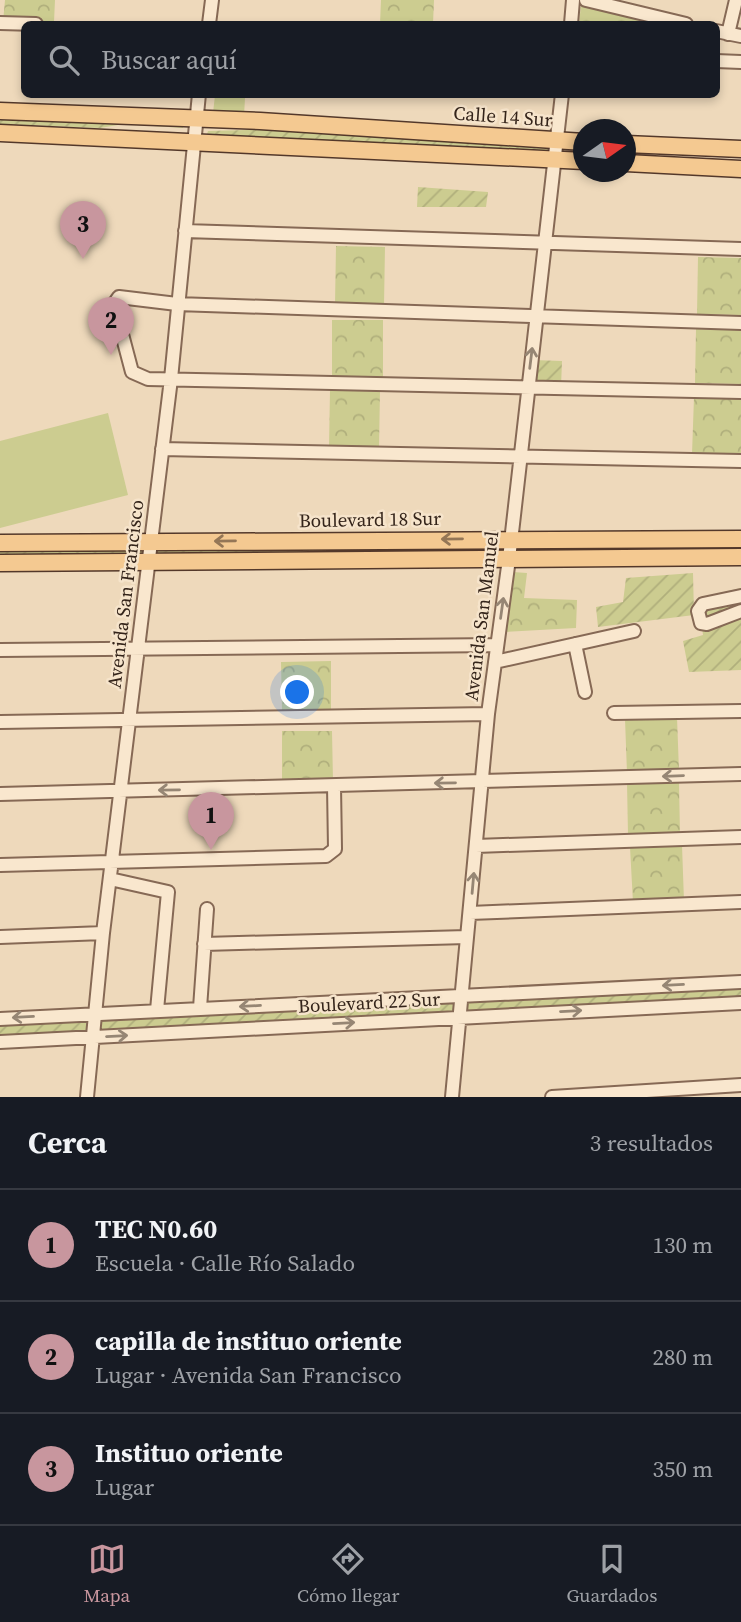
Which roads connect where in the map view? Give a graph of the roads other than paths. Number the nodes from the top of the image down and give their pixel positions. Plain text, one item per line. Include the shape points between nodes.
1 (212, 0) edge
2 (573, 0) edge
3 (586, 0) edge
4 (736, 0) edge
5 (209, 21) edge
6 (570, 21) edge
7 (674, 21) edge
8 (0, 23) edge
9 (21, 24) edge
10 (722, 32) edge
11 (741, 36) edge
12 (720, 61) edge
13 (741, 62) edge
14 (199, 98) edge
15 (561, 98) edge
16 (0, 111) edge
17 (195, 130) junction
18 (0, 133) edge
19 (556, 141) junction
20 (573, 142) edge
21 (636, 144) edge
22 (741, 149) edge
23 (554, 159) junction
24 (573, 160) edge
25 (636, 164) edge
26 (741, 169) edge
27 (185, 231) junction
28 (544, 243) junction
29 (741, 249) edge
30 (177, 304) junction
31 (536, 317) junction
32 (741, 323) edge
33 (170, 379) junction
34 (528, 385) junction
35 (741, 391) edge
36 (162, 449) junction
37 (520, 456) junction
38 (741, 461) edge
39 (511, 538) junction
40 (562, 539) junction
41 (666, 539) junction
42 (741, 539) edge
43 (607, 540) junction
44 (150, 542) junction
45 (0, 543) edge
46 (741, 557) edge
47 (665, 558) junction
48 (509, 559) junction
49 (562, 559) junction
50 (607, 559) junction
51 (148, 562) junction
52 (0, 563) edge
53 (741, 596) edge
54 (741, 611) edge
55 (634, 631) dead end
56 (575, 644) junction
57 (497, 645) junction
58 (0, 650) edge
59 (139, 650) junction
60 (495, 662) junction
61 (585, 692) dead end
62 (741, 711) edge
63 (614, 713) dead end
64 (488, 714) junction
65 (129, 720) junction
66 (0, 722) edge
67 (741, 774) edge
68 (483, 782) junction
69 (334, 786) junction
70 (121, 791) junction
71 (0, 794) edge
72 (741, 836) edge
73 (476, 846) junction
74 (112, 862) junction
75 (0, 865) edge
76 (110, 878) junction
77 (741, 902) edge
78 (207, 909) dead end
79 (470, 913) junction
80 (103, 933) junction
81 (0, 937) edge
82 (467, 937) junction
83 (204, 944) junction
84 (741, 982) edge
85 (463, 995) junction
86 (741, 1003) edge
87 (200, 1008) junction
88 (157, 1010) junction
89 (94, 1013) junction
90 (461, 1016) junction
91 (0, 1018) edge
92 (92, 1038) junction
93 (0, 1042) edge
94 (741, 1085) edge
95 (87, 1097) edge
96 (452, 1097) edge
97 (552, 1097) edge

1 - 5 street
2 - 6 street
3 - 7 street
4 - 10 street
8 - 9 street
10 - 11 street
12 - 13 street
14 - 17 street, Avenida San Francisco
15 - 19 street, Avenida San Manuel
16 - 17 main road, Calle 14 Sur
17 - 18 main road, Calle 14 Sur via 106,137
17 - 19 main road, Calle 14 Sur via 284,124
17 - 23 main road, Calle 14 Sur
17 - 27 street, Avenida San Francisco
19 - 20 main road, Calle 14 Sur
19 - 23 street, Avenida San Manuel
21 - 22 main road
23 - 24 main road, Calle 14 Sur
23 - 28 street, Avenida San Manuel
25 - 26 main road
27 - 28 street
27 - 30 street, Avenida San Francisco
28 - 29 street
28 - 31 street, Avenida San Manuel
30 - 31 street
30 - 33 street, Avenida San Francisco
30 - 33 street via 119,297 114,304 131,372 148,379
31 - 32 street
34 -> 31 street, Avenida San Manuel
33 - 34 street
33 - 36 street, Avenida San Francisco
34 - 35 street
34 - 37 street, Avenida San Manuel
36 - 37 street
36 - 44 street, Avenida San Francisco
37 - 38 street
37 - 39 street, Avenida San Manuel
39 - 40 main road, Boulevard 18 Sur
39 -> 44 main road, Boulevard 18 Sur
39 - 48 street, Avenida San Manuel
40 - 43 main road, Boulevard 18 Sur
40 - 49 main road
41 - 42 main road, Boulevard 18 Sur
41 - 43 main road, Boulevard 18 Sur
41 - 47 main road
43 - 50 main road
44 - 45 main road, Boulevard 18 Sur
44 - 51 street, Avenida San Francisco
46 - 47 main road, Boulevard 18 Sur
47 - 50 main road, Boulevard 18 Sur
48 - 49 main road, Boulevard 18 Sur
48 - 51 main road, Boulevard 18 Sur
57 -> 48 street, Avenida San Manuel
49 - 50 main road, Boulevard 18 Sur
51 - 52 main road, Boulevard 18 Sur
51 - 59 street, Avenida San Francisco
53 - 54 street via 703,604 698,611 701,623 707,624
55 - 56 street
56 - 60 street
56 - 61 street
57 - 59 street
57 - 60 street, Avenida San Manuel
58 - 59 street
59 - 65 street, Avenida San Francisco
60 - 64 street, Avenida San Manuel
62 - 63 street
64 - 65 street
64 - 68 street, Avenida San Manuel
65 - 66 street
65 - 70 street, Avenida San Francisco
67 -> 68 street
68 -> 69 street
68 - 73 street, Avenida San Manuel
69 -> 70 street
69 - 74 street via 332,854
70 - 71 street
70 - 74 street, Avenida San Francisco
72 - 73 street
79 -> 73 street, Avenida San Manuel
74 - 75 street
74 - 76 street, Avenida San Francisco
76 - 80 street, Avenida San Francisco
76 - 88 street via 168,892
77 - 79 street
78 - 83 street
79 - 82 street, Avenida San Manuel
80 - 81 street
80 - 89 street, Avenida San Francisco
82 - 83 street
82 - 85 street, Avenida San Manuel
83 - 87 street
84 -> 85 street, Boulevard 22 Sur
85 -> 87 street, Boulevard 22 Sur
85 - 90 street, Avenida San Manuel
90 -> 86 street, Boulevard 22 Sur
87 - 88 street, Boulevard 22 Sur
88 - 89 street, Boulevard 22 Sur
89 -> 91 street, Boulevard 22 Sur
89 - 92 street, Avenida San Francisco
92 -> 90 street, Boulevard 22 Sur
90 - 96 street, Avenida San Manuel
92 - 93 street, Boulevard 22 Sur
92 - 95 street, Avenida San Francisco
94 - 97 street

